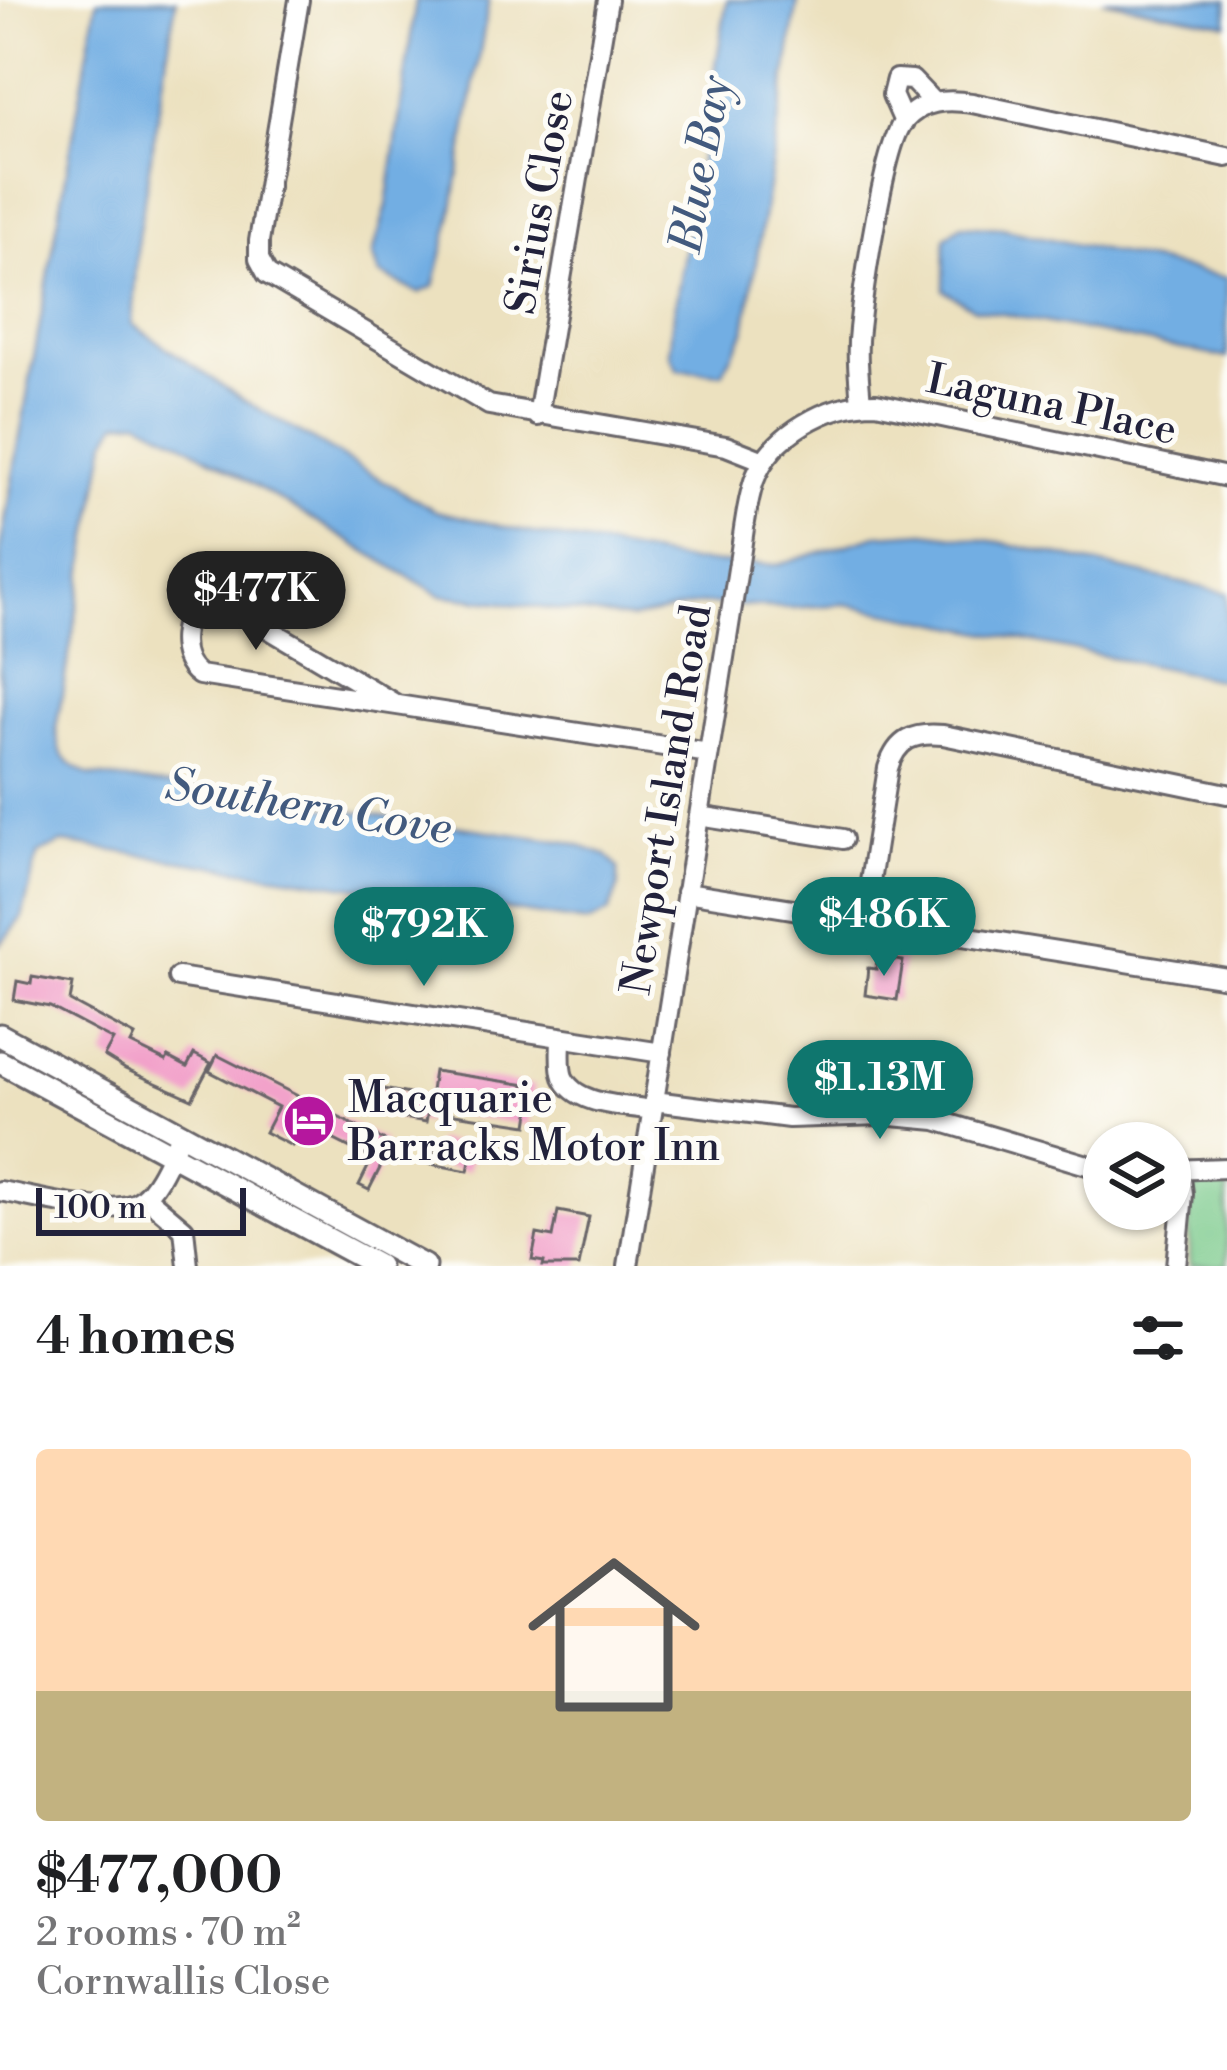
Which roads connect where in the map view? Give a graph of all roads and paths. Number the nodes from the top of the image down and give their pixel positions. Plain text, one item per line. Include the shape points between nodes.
1 (299, 0) edge
2 (608, 0) edge
3 (933, 102) junction
4 (904, 122) junction
5 (1227, 157) edge
6 (861, 403) junction
7 (538, 416) junction
8 (764, 461) junction
9 (1227, 477) edge
10 (398, 704) junction
11 (709, 753) junction
12 (1227, 794) edge
13 (699, 816) junction
14 (843, 839) dead end
15 (686, 892) junction
16 (864, 920) junction
17 (178, 977) dead end
18 (1227, 978) edge
19 (0, 1035) edge
20 (561, 1037) junction
21 (662, 1053) junction
22 (0, 1062) edge
23 (653, 1105) junction
24 (176, 1144) junction
25 (1083, 1164) edge
26 (1227, 1168) edge
27 (1191, 1169) edge
28 (0, 1191) edge
29 (146, 1196) junction
30 (1180, 1230) edge
31 (188, 1266) edge
32 (378, 1266) edge
33 (424, 1266) edge
34 (628, 1266) edge
35 (1176, 1266) edge

1 - 7 street via 259,241 267,274 477,400
2 - 7 street, Sirius Close
3 - 4 street
3 - 4 street via 912,80 896,79 892,95
3 - 5 street via 972,103
4 - 6 street via 890,153 859,328
6 - 8 street via 818,416
6 - 9 street, Laguna Place
7 - 8 street via 726,446
8 - 11 street, Newport Island Road via 740,556
10 - 10 street via 199,675 182,648 195,602 223,602
10 - 11 street
11 - 13 street, Newport Island Road
12 - 16 street via 943,735 912,736 896,747 888,768
13 - 14 street
13 - 15 street, Newport Island Road
15 - 16 street
15 - 21 street, Newport Island Road
16 - 18 street
17 - 20 street
19 - 24 main road
20 - 21 street
20 - 23 street via 562,1073 574,1091
21 - 23 street, Newport Island Road
22 - 24 main road
23 - 25 street via 936,1120
23 - 34 street, Newport Island Road
24 - 29 street
24 - 32 main road
24 - 33 main road
26 - 27 street
28 - 29 street via 89,1207 129,1206
29 - 31 street via 184,1229
30 - 35 street

